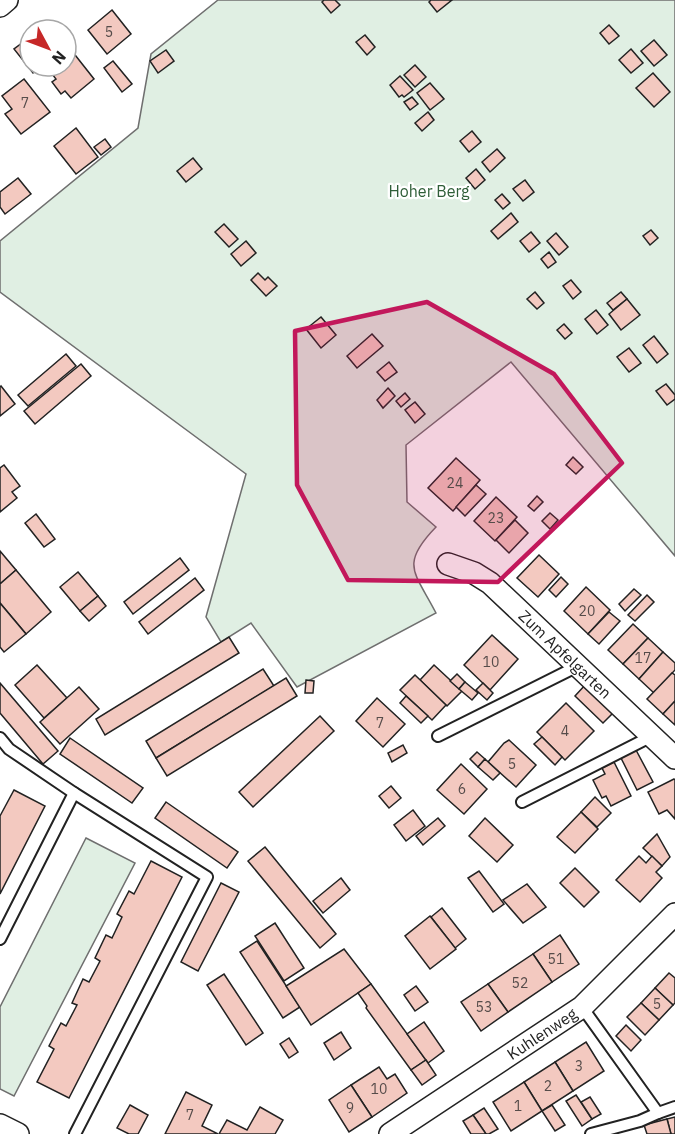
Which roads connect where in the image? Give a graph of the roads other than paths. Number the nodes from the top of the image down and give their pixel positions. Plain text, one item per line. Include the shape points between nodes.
1 (7, 0) edge
2 (0, 6) edge
3 (448, 564) dead end
4 (578, 666) junction
5 (438, 736) dead end
6 (652, 736) junction
7 (0, 738) edge
8 (675, 758) edge
9 (74, 793) junction
10 (522, 802) dead end
11 (675, 914) edge
12 (0, 939) edge
13 (582, 1007) junction
14 (675, 1107) edge
15 (658, 1113) junction
16 (0, 1125) edge
17 (18, 1134) edge
18 (75, 1134) edge
19 (390, 1134) edge
20 (591, 1134) edge

1 - 2 street
3 - 4 street, Zum Apfelgarten via 490,583
4 - 5 lane
4 - 6 street, Zum Apfelgarten
6 - 8 street, Zum Apfelgarten
6 - 10 lane
7 - 9 lane via 9,749
9 - 12 lane
9 - 18 lane via 207,877
11 - 13 street, Kuhlenweg
13 - 15 lane
13 - 19 street, Kuhlenweg
14 - 15 lane
15 - 20 lane
16 - 17 street

